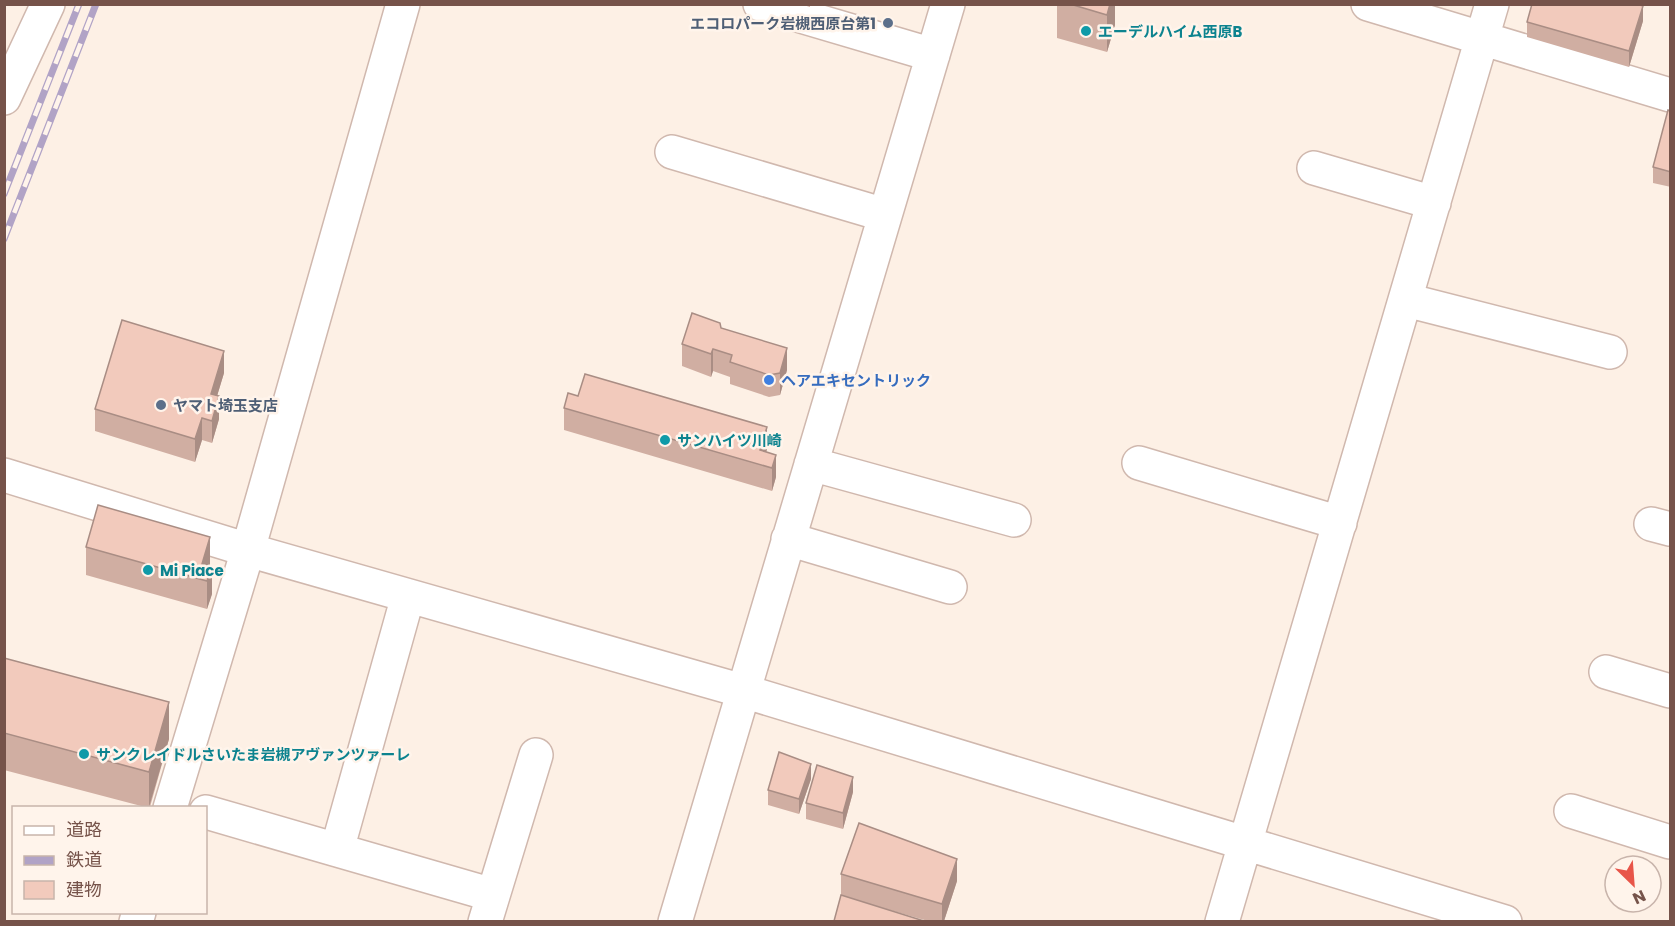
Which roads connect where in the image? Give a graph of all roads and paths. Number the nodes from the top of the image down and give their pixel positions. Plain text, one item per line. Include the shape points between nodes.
1 (403, 4) edge
2 (760, 4) edge
3 (948, 4) edge
4 (1368, 4) edge
5 (1492, 4) edge
6 (42, 6) edge
7 (1483, 38) junction
8 (933, 55) junction
9 (6, 92) edge
10 (1671, 94) edge
11 (672, 152) dead end
12 (1314, 168) dead end
13 (1434, 203) junction
14 (885, 215) junction
15 (1406, 300) junction
16 (1610, 352) dead end
17 (1139, 463) dead end
18 (811, 464) junction
19 (4, 475) edge
20 (1014, 520) dead end
21 (1340, 523) junction
22 (788, 539) junction
23 (248, 550) junction
24 (951, 587) dead end
25 (408, 596) junction
26 (1606, 672) dead end
27 (743, 691) junction
28 (1671, 691) edge
29 (536, 755) dead end
30 (177, 806) edge
31 (1571, 811) dead end
32 (207, 812) edge
33 (1671, 842) edge
34 (1245, 843) junction
35 (337, 850) junction
36 (489, 908) edge
37 (675, 921) edge
38 (1222, 921) edge
39 (1505, 921) edge

1 - 23 street
2 - 8 street
3 - 8 street
4 - 7 street
5 - 7 street
6 - 9 street
7 - 10 street
7 - 13 street
8 - 14 street
11 - 14 street
12 - 13 street
13 - 15 street
14 - 18 street
15 - 16 street
15 - 21 street
17 - 21 street
18 - 20 street
18 - 22 street
19 - 23 street
21 - 34 street
22 - 24 street
22 - 27 street
23 - 25 street
23 - 30 street
25 - 27 street
25 - 35 street
26 - 28 street
27 - 34 street
27 - 37 street
29 - 36 street
31 - 33 street
32 - 35 street
34 - 38 street
34 - 39 street
35 - 36 street

